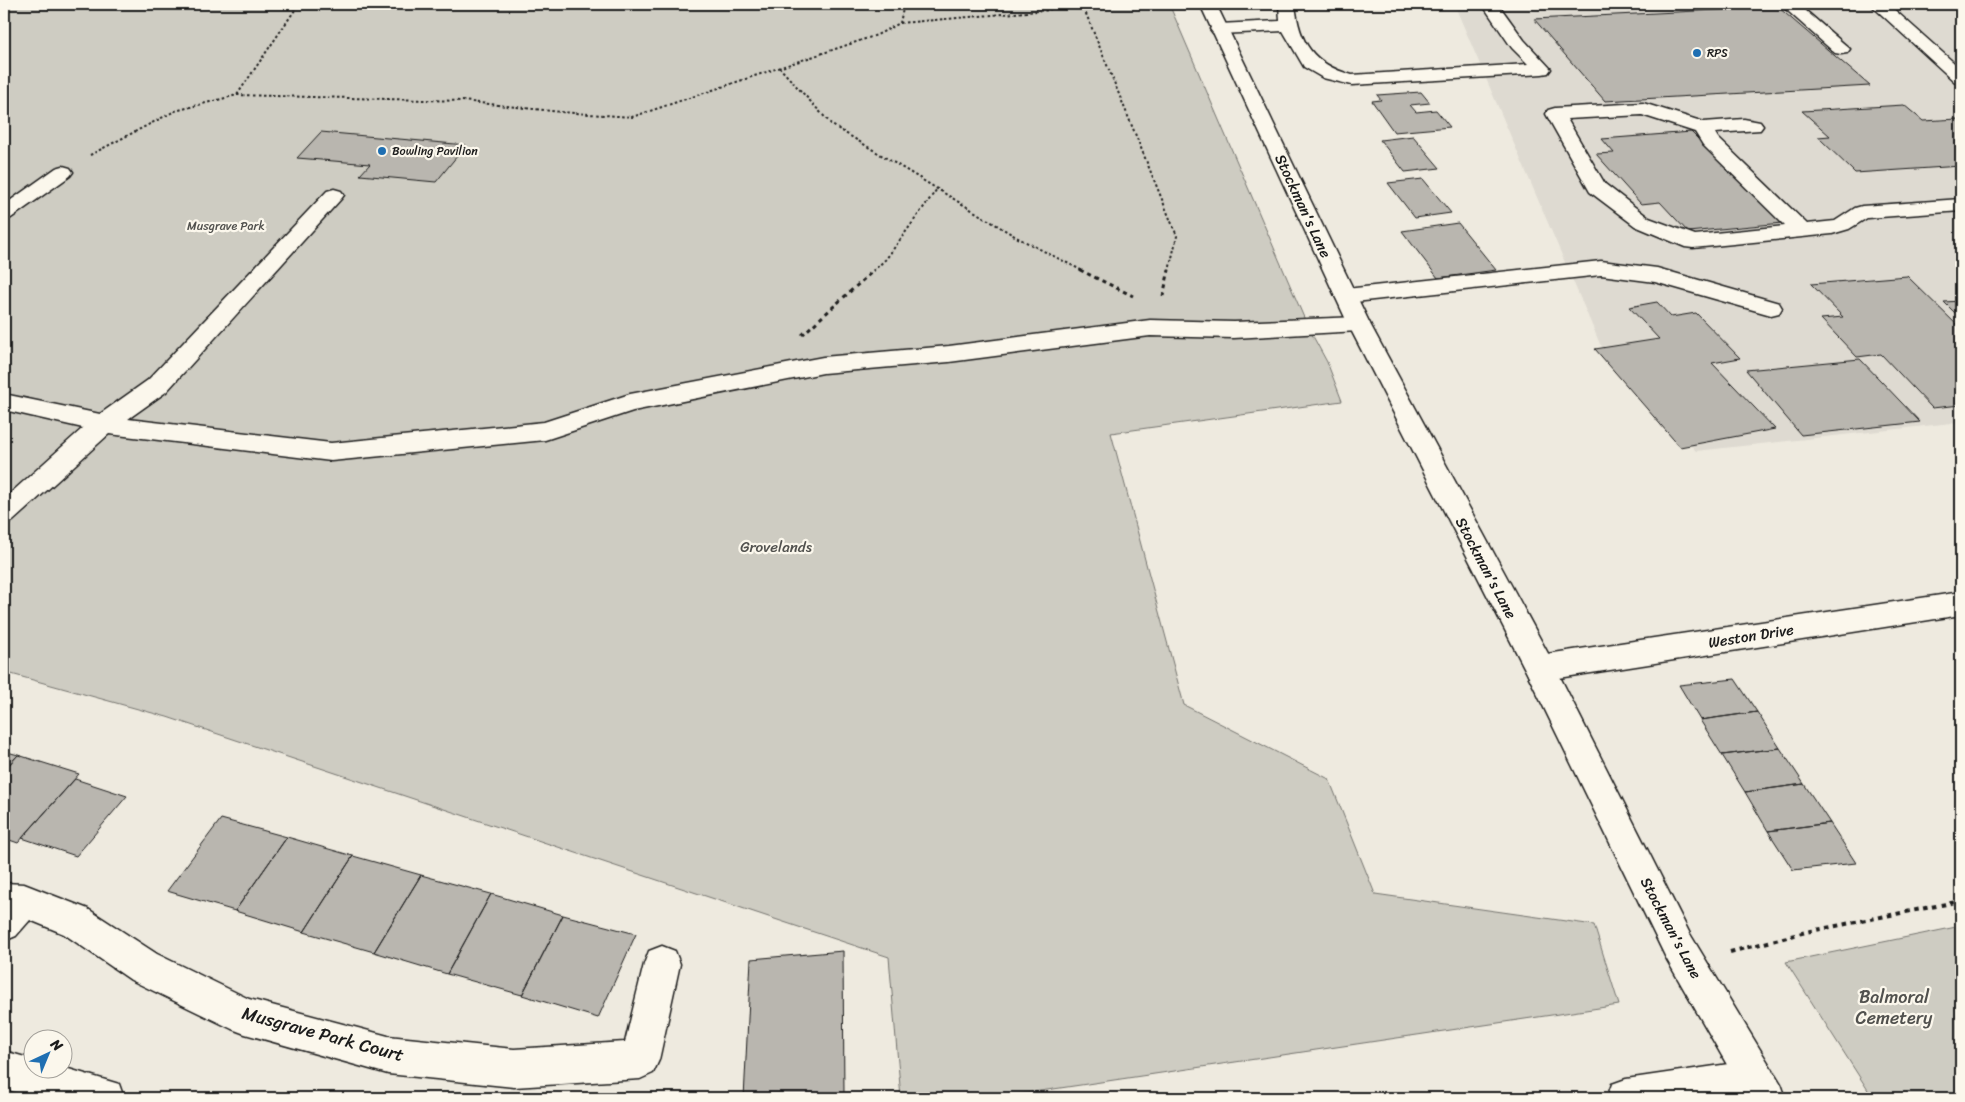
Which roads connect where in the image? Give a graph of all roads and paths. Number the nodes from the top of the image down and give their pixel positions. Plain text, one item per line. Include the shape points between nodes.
1 (299, 4) edge
2 (904, 4) edge
3 (1057, 4) edge
4 (1082, 4) edge
5 (1208, 4) edge
6 (1287, 4) edge
7 (1490, 4) edge
8 (1788, 4) edge
9 (1878, 4) edge
10 (900, 22) junction
11 (1289, 26) junction
12 (1219, 29) junction
13 (1841, 49) dead end
14 (779, 67) junction
15 (1961, 78) edge
16 (237, 95) junction
17 (1753, 126) dead end
18 (1703, 128) junction
19 (64, 172) joint
20 (937, 189) junction
21 (334, 195) dead end
22 (1961, 204) edge
23 (4, 214) edge
24 (1802, 231) junction
25 (1346, 296) junction
26 (1137, 298) dead end
27 (1771, 308) dead end
28 (1359, 324) junction
29 (1208, 329) junction
30 (772, 375) junction
31 (4, 402) edge
32 (104, 424) junction
33 (4, 514) edge
34 (1961, 603) edge
35 (1540, 668) junction
36 (1961, 901) edge
37 (10, 908) edge
38 (662, 964) dead end
39 (1688, 964) junction
40 (4, 1070) edge
41 (1762, 1088) edge
42 (105, 1098) edge
43 (1626, 1098) edge

1 - 16 path
2 - 10 path
3 - 10 path via 1049,10
4 - 29 path via 1177,236 1162,304
5 - 12 main road, Stockman's Lane
6 - 11 main road
7 - 11 main road via 1518,44 1542,69 1352,80 1329,74 1310,63
8 - 13 main road
9 - 15 main road
10 - 14 path via 877,35
11 - 12 main road
12 - 25 main road, Stockman's Lane
14 - 16 path via 632,117 462,101
14 - 20 path via 832,125
16 - 19 path via 175,111 102,148
17 - 18 main road
18 - 24 main road via 1710,141
18 - 24 main road via 1643,109 1555,114 1597,188 1642,222 1693,242
19 - 23 main road
20 - 26 path via 1018,238
20 - 30 path via 886,259 773,360
21 - 32 main road via 157,386
22 - 24 main road via 1862,212 1842,225
25 - 27 main road via 1601,268 1657,275
25 - 28 main road, Stockman's Lane
28 - 29 main road
28 - 35 main road, Stockman's Lane
29 - 30 main road via 1150,328 949,354 823,365
30 - 32 main road via 630,403 545,431 332,452
31 - 32 main road
32 - 33 main road
34 - 35 main road, Weston Drive
35 - 39 main road, Stockman's Lane
36 - 39 path via 1806,932
37 - 38 main road, Musgrave Park Court via 76,920 144,967 245,1016 388,1055 514,1068 640,1060
39 - 41 main road, Stockman's Lane
40 - 42 main road
41 - 43 main road

